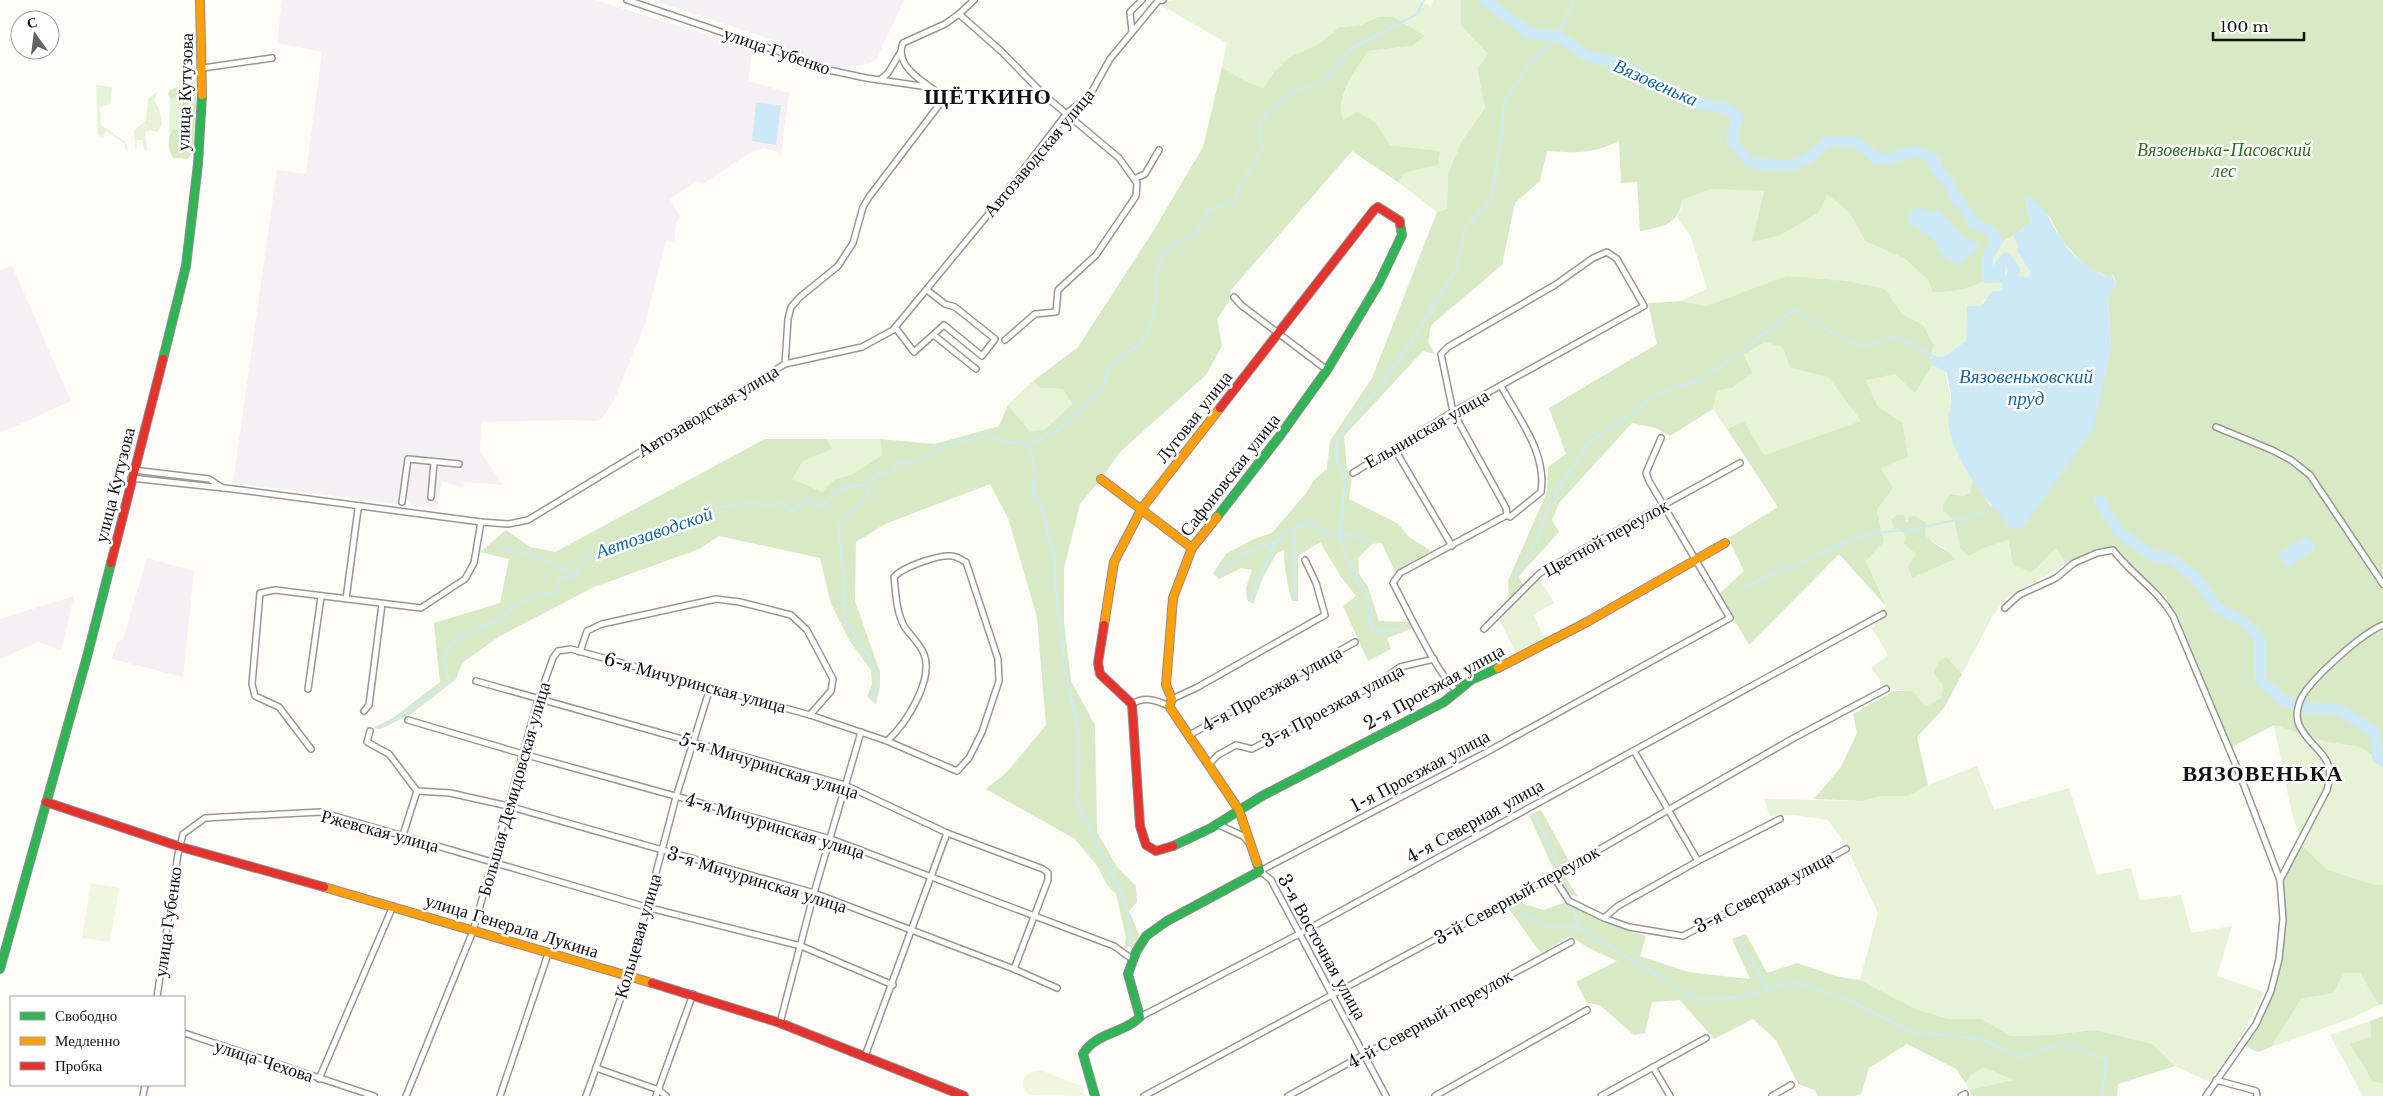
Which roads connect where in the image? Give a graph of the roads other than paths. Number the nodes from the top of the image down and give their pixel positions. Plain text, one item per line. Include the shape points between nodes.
1 (200, 0) edge
2 (627, 0) edge
3 (974, 0) edge
4 (1142, 0) edge
5 (1163, 0) edge
6 (959, 14) junction
7 (1132, 32) junction
8 (900, 52) junction
9 (272, 58) dead end
10 (203, 68) junction
11 (881, 80) junction
12 (930, 87) junction
13 (1067, 114) junction
14 (1159, 150) dead end
15 (1134, 179) junction
16 (1378, 207) joint
17 (927, 290) junction
18 (1234, 297) dead end
19 (895, 327) junction
20 (1278, 334) junction
21 (935, 336) junction
22 (1005, 340) dead end
23 (785, 364) junction
24 (976, 368) dead end
25 (1327, 370) junction
26 (1501, 386) junction
27 (1453, 412) junction
28 (2216, 427) dead end
29 (1661, 438) dead end
30 (1394, 448) junction
31 (434, 462) junction
32 (1740, 463) dead end
33 (459, 464) dead end
34 (1354, 473) dead end
35 (132, 474) junction
36 (1101, 479) dead end
37 (223, 488) junction
38 (431, 497) dead end
39 (402, 502) dead end
40 (360, 506) junction
41 (1663, 506) junction
42 (1142, 508) junction
43 (1507, 515) junction
44 (481, 522) junction
45 (1725, 543) dead end
46 (1452, 546) junction
47 (1192, 548) junction
48 (1305, 560) dead end
49 (1694, 560) junction
50 (2383, 584) edge
51 (321, 597) junction
52 (346, 599) junction
53 (382, 604) junction
54 (2005, 608) dead end
55 (1883, 614) dead end
56 (2383, 624) edge
57 (1484, 629) dead end
58 (1355, 642) dead end
59 (558, 650) joint
60 (580, 652) junction
61 (1434, 660) junction
62 (476, 681) dead end
63 (710, 688) junction
64 (308, 689) dead end
65 (1886, 689) dead end
66 (1458, 691) junction
67 (538, 700) junction
68 (1171, 702) junction
69 (1132, 704) junction
70 (364, 711) dead end
71 (810, 715) junction
72 (408, 720) dead end
73 (370, 731) dead end
74 (861, 732) junction
75 (1188, 736) junction
76 (886, 741) junction
77 (694, 742) junction
78 (311, 749) dead end
79 (1634, 751) junction
80 (523, 754) junction
81 (1209, 764) junction
82 (845, 785) junction
83 (417, 792) junction
84 (676, 797) junction
85 (46, 802) junction
86 (508, 806) junction
87 (1240, 810) junction
88 (1668, 812) junction
89 (205, 818) joint
90 (1780, 818) dead end
91 (1216, 824) junction
92 (947, 833) junction
93 (403, 835) junction
94 (831, 839) junction
95 (1250, 843) junction
96 (181, 847) junction
97 (1846, 849) dead end
98 (662, 852) junction
99 (1698, 860) junction
100 (492, 863) junction
101 (1260, 871) junction
102 (1553, 876) junction
103 (932, 878) junction
104 (2280, 880) junction
105 (814, 893) junction
106 (393, 906) junction
107 (646, 907) junction
108 (1035, 917) junction
109 (1604, 918) junction
110 (473, 931) junction
111 (911, 931) junction
112 (1299, 934) junction
113 (1571, 942) dead end
114 (801, 946) junction
115 (548, 954) junction
116 (1132, 959) junction
117 (0, 969) edge
118 (1014, 969) junction
119 (629, 975) junction
120 (893, 985) junction
121 (1057, 988) dead end
122 (693, 994) junction
123 (1332, 995) junction
124 (157, 996) edge
125 (1587, 1010) dead end
126 (1140, 1016) junction
127 (780, 1023) junction
128 (185, 1032) edge
129 (1706, 1038) dead end
130 (1365, 1055) junction
131 (865, 1056) junction
132 (1653, 1067) junction
133 (596, 1068) junction
134 (319, 1078) junction
135 (2216, 1080) junction
136 (1791, 1085) dead end
137 (659, 1090) junction
138 (374, 1096) edge
139 (406, 1096) edge
140 (500, 1096) edge
141 (586, 1096) edge
142 (656, 1096) edge
143 (666, 1096) edge
144 (964, 1096) edge
145 (1095, 1096) edge
146 (1144, 1096) edge
147 (1288, 1096) edge
148 (1386, 1096) edge
149 (1435, 1096) edge
150 (1601, 1096) edge
151 (1670, 1096) edge
152 (1772, 1096) edge
153 (2206, 1096) edge
154 (2257, 1096) edge

1 - 10 street, улица Кутузова
2 - 11 street, улица Губенко via 824,69
3 - 6 street
4 - 7 street via 1130,12
5 - 7 street, Автозаводская улица via 1158,1
6 - 8 street via 945,24 905,40
6 - 13 street
7 - 13 street, Автозаводская улица via 1110,59 1090,95
8 - 11 street
8 - 12 street via 906,65
9 - 10 street
10 - 35 street, улица Кутузова via 198,164 186,266
11 - 12 street, улица Губенко
12 - 23 street via 942,95 940,105 868,196 853,243 838,266 791,307
13 - 15 street via 1119,158
13 - 17 street, Автозаводская улица
14 - 15 street via 1145,174
15 - 22 street via 1137,183 1136,196 1096,254 1058,290 1056,312 1035,314
16 - 20 street, Луговая улица
16 - 25 street, Сафоновская улица via 1400,221 1402,235 1379,282
17 - 19 street, Автозаводская улица
17 - 21 street via 945,304 955,307 995,339 982,356 944,325
18 - 20 street
19 - 21 street via 914,352
19 - 23 street, Автозаводская улица via 862,347
20 - 25 street
20 - 42 street, Луговая улица
21 - 24 street
23 - 44 street, Автозаводская улица via 528,520 508,524
25 - 47 street, Сафоновская улица
26 - 27 street, Ельнинская улица
26 - 27 street, Ельнинская улица via 1644,306 1617,259 1607,252 1593,258 1448,347 1442,354
26 - 43 street, Ельнинская улица via 1540,459 1543,480 1541,492 1510,517
27 - 30 street, Ельнинская улица
27 - 43 street
28 - 50 street via 2272,450 2310,475
29 - 41 street via 1646,472
30 - 34 street, Ельнинская улица
30 - 46 street
31 - 33 street
31 - 38 street
31 - 39 street via 408,459
32 - 41 street, Цветной переулок
35 - 37 street, Автозаводская улица
35 - 37 street, Автозаводская улица via 209,479
35 - 85 street, улица Кутузова via 88,654
36 - 42 street
37 - 40 street, Автозаводская улица
40 - 44 street, Автозаводская улица
40 - 52 street
41 - 49 street
41 - 57 street, Цветной переулок via 1540,573
42 - 47 street
42 - 69 street, Луговая улица via 1114,562 1098,664 1100,674
43 - 46 street, Ельнинская улица
44 - 53 street via 474,563 465,579 421,608
45 - 49 street, 2-я Проезжая улица
46 - 61 street, Ельнинская улица via 1400,573 1393,583
47 - 68 street, Сафоновская улица via 1173,598 1166,685
48 - 68 street via 1325,615
49 - 66 street, 2-я Проезжая улица via 1510,663 1471,680
49 - 101 street, 1-я Проезжая улица via 1730,618 1485,753
51 - 52 street
51 - 64 street
51 - 78 street via 275,590 260,593 252,684 255,696 279,707
52 - 53 street
53 - 70 street via 369,705
54 - 104 street via 2018,595 2056,578 2074,563 2113,550 2123,564 2163,599 2174,616
55 - 79 street, 4-я Северная улица
56 - 104 street via 2353,645 2300,700 2299,725 2322,752 2329,764 2331,777
58 - 75 street, 4-я Проезжая улица
59 - 60 street, 6-я Мичуринская улица
59 - 67 street, Большая Демидовская улица
60 - 63 street, 6-я Мичуринская улица
60 - 71 street, 6-я Мичуринская улица via 587,631 602,624 716,599 792,615 807,630 833,679 831,691
61 - 66 street via 1451,688
61 - 81 street, 3-я Проезжая улица via 1400,667 1378,683 1285,733 1252,749 1236,745
62 - 67 street, 5-я Мичуринская улица
63 - 71 street, 6-я Мичуринская улица
63 - 77 street, Кольцевая улица
65 - 88 street, 3-й Северный переулок via 1792,739
66 - 87 street, 2-я Проезжая улица via 1444,702
67 - 77 street, 5-я Мичуринская улица
67 - 80 street, Большая Демидовская улица
68 - 69 street via 1138,700
68 - 75 street, Сафоновская улица
69 - 91 street, 2-я Проезжая улица via 1140,826 1146,844 1156,851 1173,847
71 - 74 street, 6-я Мичуринская улица
72 - 80 street, 4-я Мичуринская улица
73 - 83 street via 367,742 389,754
74 - 76 street, 6-я Мичуринская улица
74 - 82 street
75 - 81 street, Сафоновская улица
76 - 76 street, 6-я Мичуринская улица via 957,771 970,758 982,732 999,681 998,659 966,562 955,556 924,561 900,570 894,577 898,610 924,654 927,674 911,713
77 - 82 street, 5-я Мичуринская улица
77 - 84 street, Кольцевая улица
79 - 88 street
79 - 112 street, 4-я Северная улица
80 - 84 street, 4-я Мичуринская улица
80 - 86 street, Большая Демидовская улица
81 - 87 street, Сафоновская улица
82 - 92 street, 5-я Мичуринская улица
82 - 94 street
83 - 86 street, 3-я Мичуринская улица via 450,793
83 - 93 street
84 - 94 street, 4-я Мичуринская улица
84 - 98 street, Кольцевая улица
85 - 96 street, улица Генерала Лукина
85 - 117 street, улица Кутузова
86 - 98 street, 3-я Мичуринская улица
86 - 100 street, Большая Демидовская улица
87 - 91 street, 2-я Проезжая улица
87 - 95 street, 3-я Восточная улица
88 - 99 street
88 - 102 street, 3-й Северный переулок
89 - 93 street, Ржевская улица via 321,812
89 - 96 street, улица Губенко via 183,834
90 - 99 street
91 - 95 street via 1243,836
92 - 103 street
92 - 108 street, 5-я Мичуринская улица via 1043,869 1048,880
93 - 100 street, Ржевская улица
94 - 103 street, 4-я Мичуринская улица
94 - 105 street
95 - 101 street, 3-я Восточная улица
96 - 106 street, улица Генерала Лукина
96 - 124 street, улица Губенко
97 - 109 street, 3-я Северная улица via 1683,936 1629,927
98 - 105 street, 3-я Мичуринская улица
98 - 107 street, Кольцевая улица
99 - 109 street via 1618,906
100 - 107 street, Ржевская улица
100 - 110 street, Большая Демидовская улица
101 - 112 street, 3-я Восточная улица via 1271,880
101 - 116 street, 1-я Проезжая улица via 1153,930
102 - 109 street via 1570,901
102 - 123 street, 3-й Северный переулок
103 - 108 street, 4-я Мичуринская улица
103 - 111 street
104 - 135 street via 2283,919 2279,959 2271,991 2256,1024
105 - 111 street, 3-я Мичуринская улица
105 - 114 street
106 - 110 street, улица Генерала Лукина
106 - 134 street
107 - 114 street, Ржевская улица
107 - 119 street, Кольцевая улица
108 - 116 street, 4-я Мичуринская улица via 1114,946
108 - 118 street
110 - 115 street, улица Генерала Лукина
110 - 139 street, Большая Демидовская улица
111 - 118 street, 3-я Мичуринская улица
111 - 120 street
112 - 123 street, 3-я Восточная улица
112 - 126 street, 4-я Северная улица
113 - 130 street, 4-й Северный переулок
114 - 120 street, Ржевская улица
114 - 127 street
115 - 119 street, улица Генерала Лукина
115 - 140 street
116 - 126 street via 1128,974
118 - 121 street, 3-я Мичуринская улица
119 - 122 street, улица Генерала Лукина
119 - 133 street, Кольцевая улица
120 - 131 street
122 - 127 street, улица Генерала Лукина
122 - 137 street
123 - 130 street, 3-я Восточная улица
123 - 146 street, 3-й Северный переулок
125 - 149 street
126 - 145 street, 4-я Северная улица via 1130,1025 1097,1039 1083,1054
127 - 131 street, улица Генерала Лукина
128 - 134 street, улица Чехова
129 - 132 street
130 - 147 street, 4-й Северный переулок
130 - 148 street, 3-я Восточная улица
131 - 144 street, улица Генерала Лукина
132 - 150 street
132 - 151 street
133 - 137 street
133 - 141 street, Кольцевая улица
134 - 138 street, улица Чехова
135 - 153 street
135 - 154 street via 2256,1091
136 - 152 street
137 - 142 street
137 - 143 street

